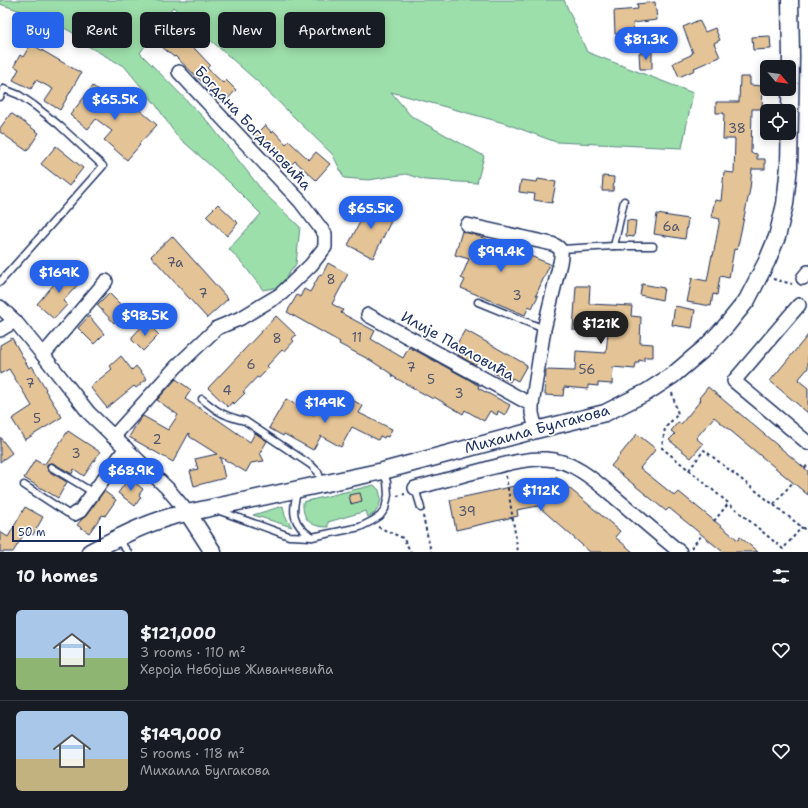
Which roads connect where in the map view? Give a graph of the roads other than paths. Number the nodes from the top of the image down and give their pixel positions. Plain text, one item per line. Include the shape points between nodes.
1 (790, 0) edge
2 (179, 72) dead end
3 (0, 97) edge
4 (624, 201) dead end
5 (467, 225) dead end
6 (614, 246) junction
7 (653, 246) dead end
8 (561, 249) junction
9 (106, 281) dead end
10 (0, 282) edge
11 (478, 302) dead end
12 (799, 305) dead end
13 (0, 307) edge
14 (368, 315) dead end
15 (15, 321) junction
16 (544, 329) junction
17 (0, 330) edge
18 (43, 355) junction
19 (202, 399) dead end
20 (532, 405) junction
21 (536, 430) junction
22 (113, 437) junction
23 (808, 442) edge
24 (126, 448) junction
25 (51, 467) dead end
26 (383, 471) junction
27 (322, 483) junction
28 (24, 485) dead end
29 (415, 488) joint
30 (298, 490) junction
31 (94, 493) junction
32 (212, 508) junction
33 (421, 508) road end
34 (188, 513) junction
35 (74, 514) joint
36 (312, 537) junction
37 (118, 539) junction
38 (676, 551) edge
39 (90, 552) edge
40 (128, 552) edge
41 (213, 552) edge

1 - 21 street, Михаила Булгакова via 789,177 777,237 747,300 706,347 674,376 605,413
2 - 22 street, Богдана Богдановића via 300,201 325,234 324,247 311,265 281,294 241,318 217,328 176,367
3 - 10 lane via 4,89 19,95 59,125 103,166
4 - 6 lane
5 - 8 street via 552,244
6 - 7 lane
6 - 8 lane
8 - 16 street via 562,254
9 - 18 street
11 - 16 lane
12 - 23 street via 734,381
13 - 15 street
14 - 20 street, Илије Павловића
15 - 17 street
15 - 18 street
16 - 20 street
18 - 22 street via 85,408
19 - 27 lane via 219,412 244,421 311,465 318,472
20 - 21 street
21 - 26 street, Михаила Булгакова
22 - 24 street
24 - 31 street
24 - 34 street via 167,488
25 - 31 lane
26 - 27 street, Михаила Булгакова
26 - 36 lane via 388,495 385,509 380,516 360,527
27 - 30 street, Михаила Булгакова
28 - 35 lane via 67,513
29 - 33 lane
29 - 38 street via 525,460 546,459 565,463 596,481
30 - 32 street, Михаила Булгакова
30 - 36 lane via 294,506 296,519 303,530
31 - 35 street via 80,511
32 - 34 street, Михаила Булгакова
32 - 36 lane via 289,536
34 - 37 street, Михаила Булгакова via 158,521
34 - 41 street
37 - 39 street, Михаила Булгакова
37 - 40 lane

